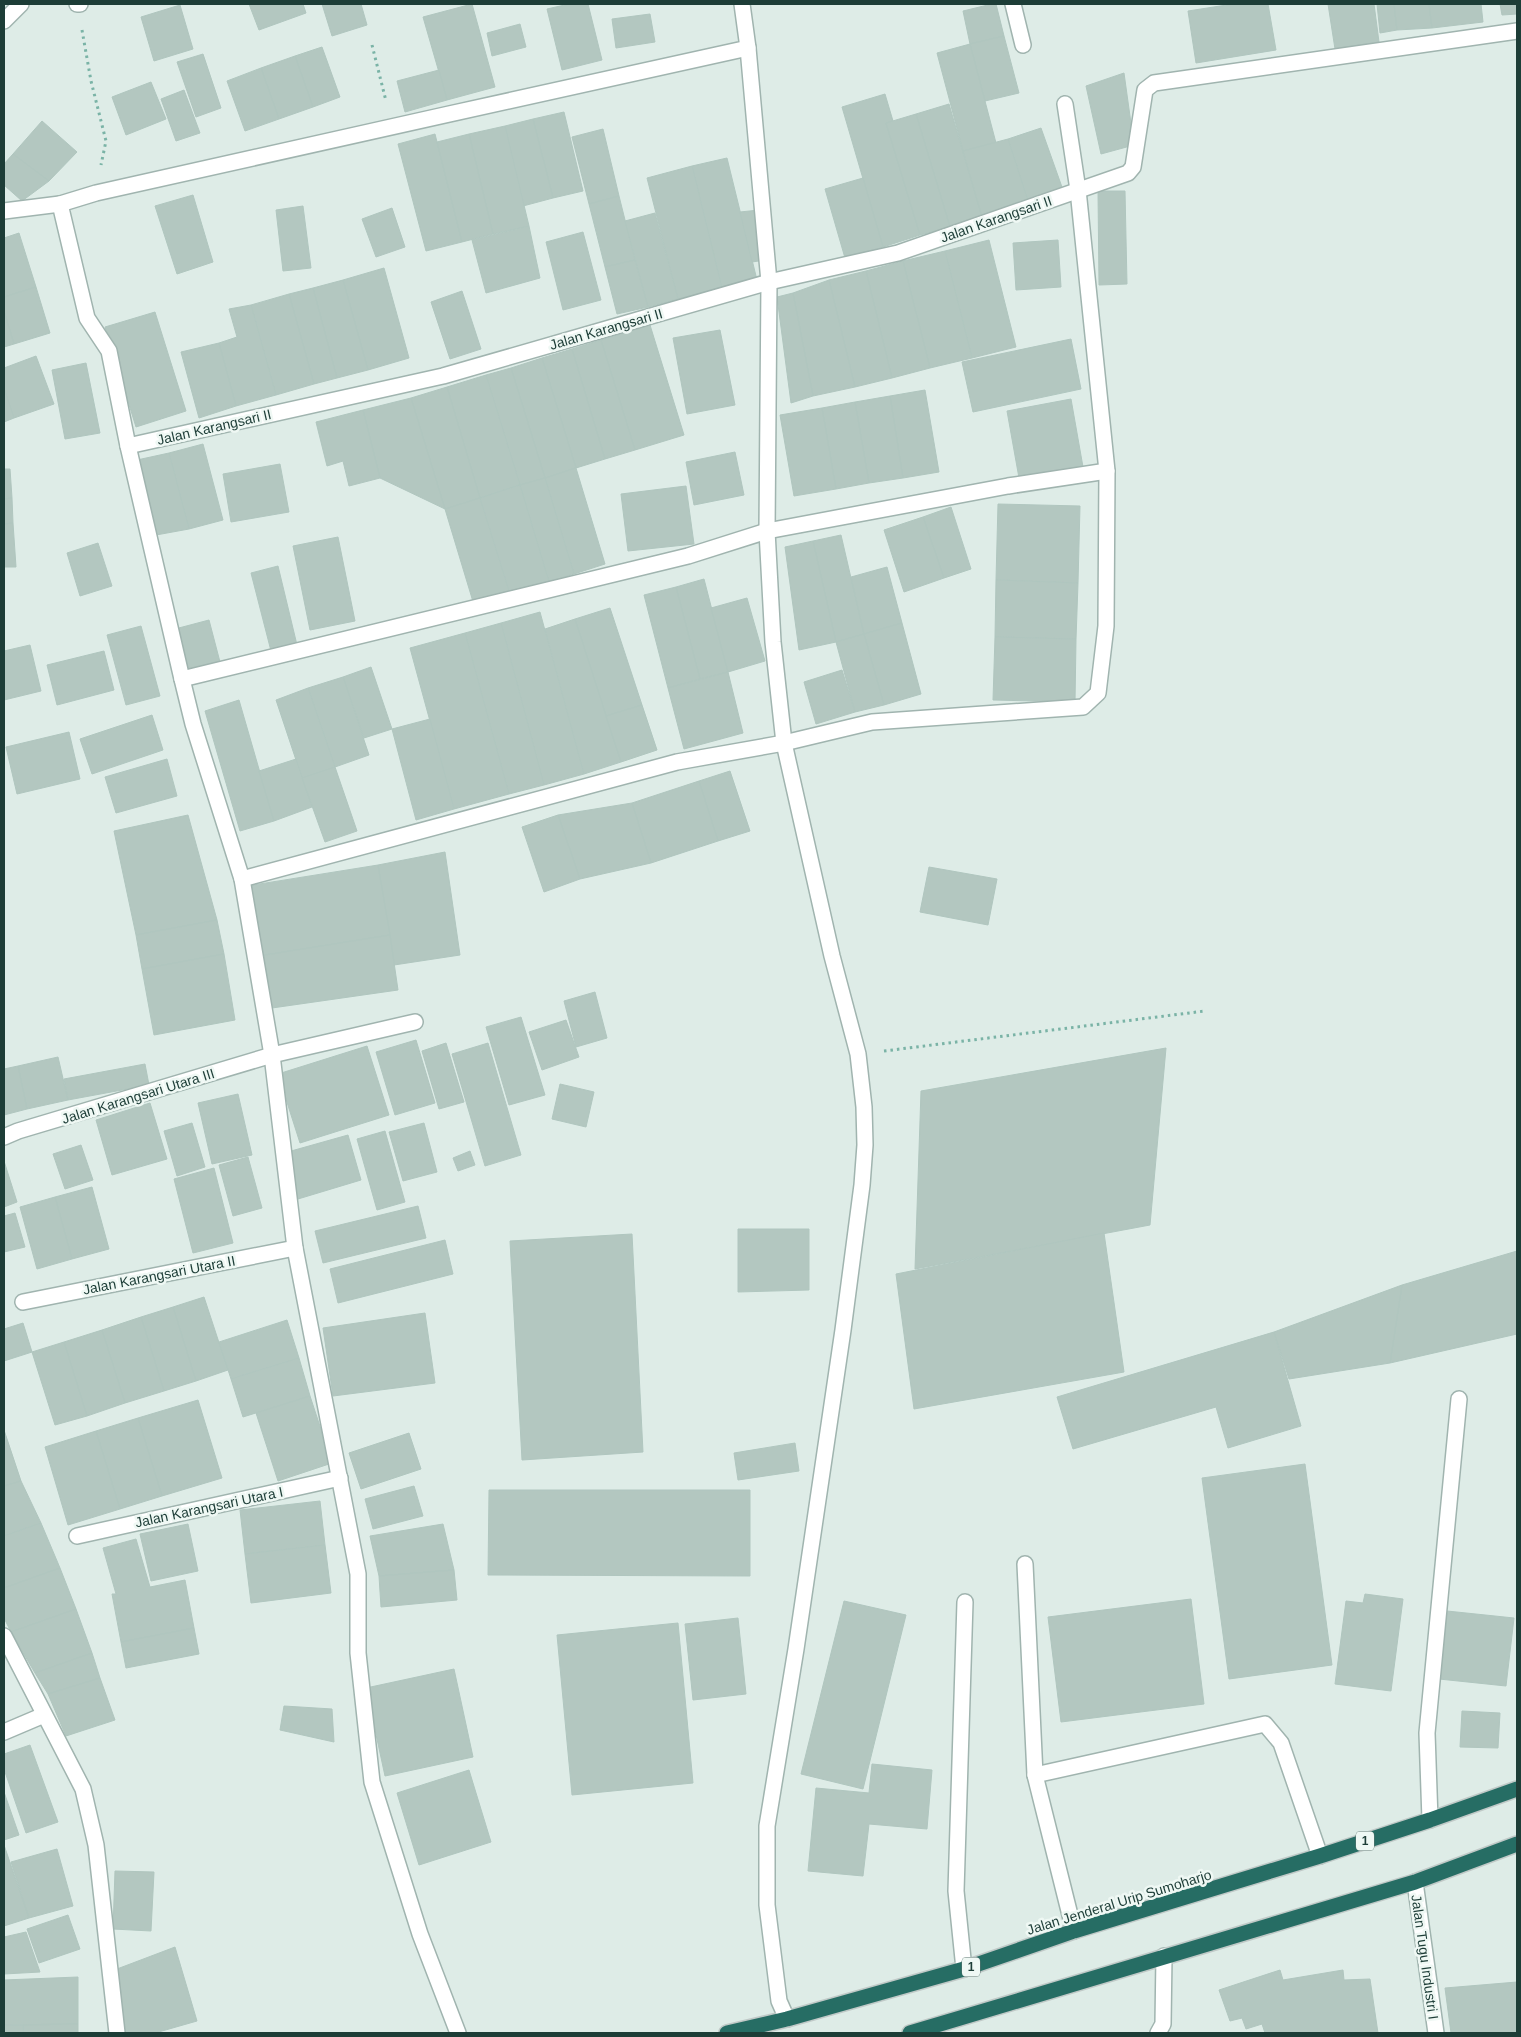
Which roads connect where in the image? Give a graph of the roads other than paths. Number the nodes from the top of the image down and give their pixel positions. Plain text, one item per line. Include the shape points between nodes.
1 (22, 4) edge
2 (742, 4) edge
3 (1013, 4) edge
4 (4, 21) edge
5 (1517, 31) edge
6 (1023, 45) dead end
7 (748, 48) junction
8 (1065, 104) dead end
9 (1078, 190) junction
10 (60, 204) junction
11 (4, 211) edge
12 (769, 282) junction
13 (128, 446) junction
14 (1107, 471) junction
15 (767, 531) junction
16 (182, 679) junction
17 (784, 743) junction
18 (242, 879) junction
19 (415, 1022) dead end
20 (272, 1054) junction
21 (4, 1138) edge
22 (295, 1248) junction
23 (23, 1302) dead end
24 (1459, 1399) dead end
25 (340, 1478) junction
26 (77, 1536) dead end
27 (1025, 1564) dead end
28 (965, 1602) dead end
29 (4, 1636) edge
30 (44, 1715) junction
31 (4, 1732) edge
32 (1036, 1776) junction
33 (1517, 1789) edge
34 (1430, 1820) junction
35 (1517, 1844) edge
36 (1320, 1856) junction
37 (1414, 1882) junction
38 (1074, 1931) junction
39 (1164, 1956) junction
40 (964, 1969) junction
41 (787, 2019) junction
42 (117, 2033) edge
43 (458, 2033) edge
44 (727, 2033) edge
45 (910, 2033) edge
46 (1158, 2033) edge
47 (1436, 2033) edge

1 - 4 street
2 - 7 street
3 - 6 street
5 - 9 street, Jalan Karangsari II via 1154,83 1145,90 1133,168 1128,173
7 - 10 street via 96,193
7 - 12 street
8 - 9 street
9 - 12 street, Jalan Karangsari II via 898,253
9 - 14 street
10 - 11 street
10 - 13 street via 87,318 109,351
12 - 13 street, Jalan Karangsari II via 443,376
12 - 15 street
13 - 16 street
14 - 15 street
14 - 17 street via 1106,626 1098,693 1084,707 872,722
15 - 16 street via 688,556
15 - 17 street via 773,642
16 - 18 street
17 - 18 street via 677,762
17 - 41 street via 832,956 858,1054 865,1145 796,1649 767,1826 767,1904 779,2001
18 - 20 street
19 - 20 street, Jalan Karangsari Utara III
20 - 21 street, Jalan Karangsari Utara III
20 - 22 street
22 - 23 street, Jalan Karangsari Utara II
22 - 25 street
24 - 34 street via 1428,1733
25 - 26 street, Jalan Karangsari Utara I
25 - 43 street via 358,1574 358,1653 372,1782 420,1934
27 - 32 street
28 - 40 street via 956,1891
29 - 30 street
30 - 31 street
30 - 42 street via 83,1789 96,1845
32 - 36 street via 1264,1724 1281,1743
32 - 38 street
33 - 34 highway, Jalan Jenderal Urip Sumoharjo / 1
34 - 36 highway, Jalan Jenderal Urip Sumoharjo / 1
35 - 37 highway
36 - 38 highway, Jalan Jenderal Urip Sumoharjo / 1
37 - 39 highway
37 - 47 street, Jalan Tugu Industri I
38 - 40 highway, Jalan Jenderal Urip Sumoharjo / 1
39 - 45 highway
39 - 46 street via 1163,2024
40 - 41 highway, Jalan Jenderal Urip Sumoharjo / 1
41 - 44 highway, Jalan Jenderal Urip Sumoharjo / 1

